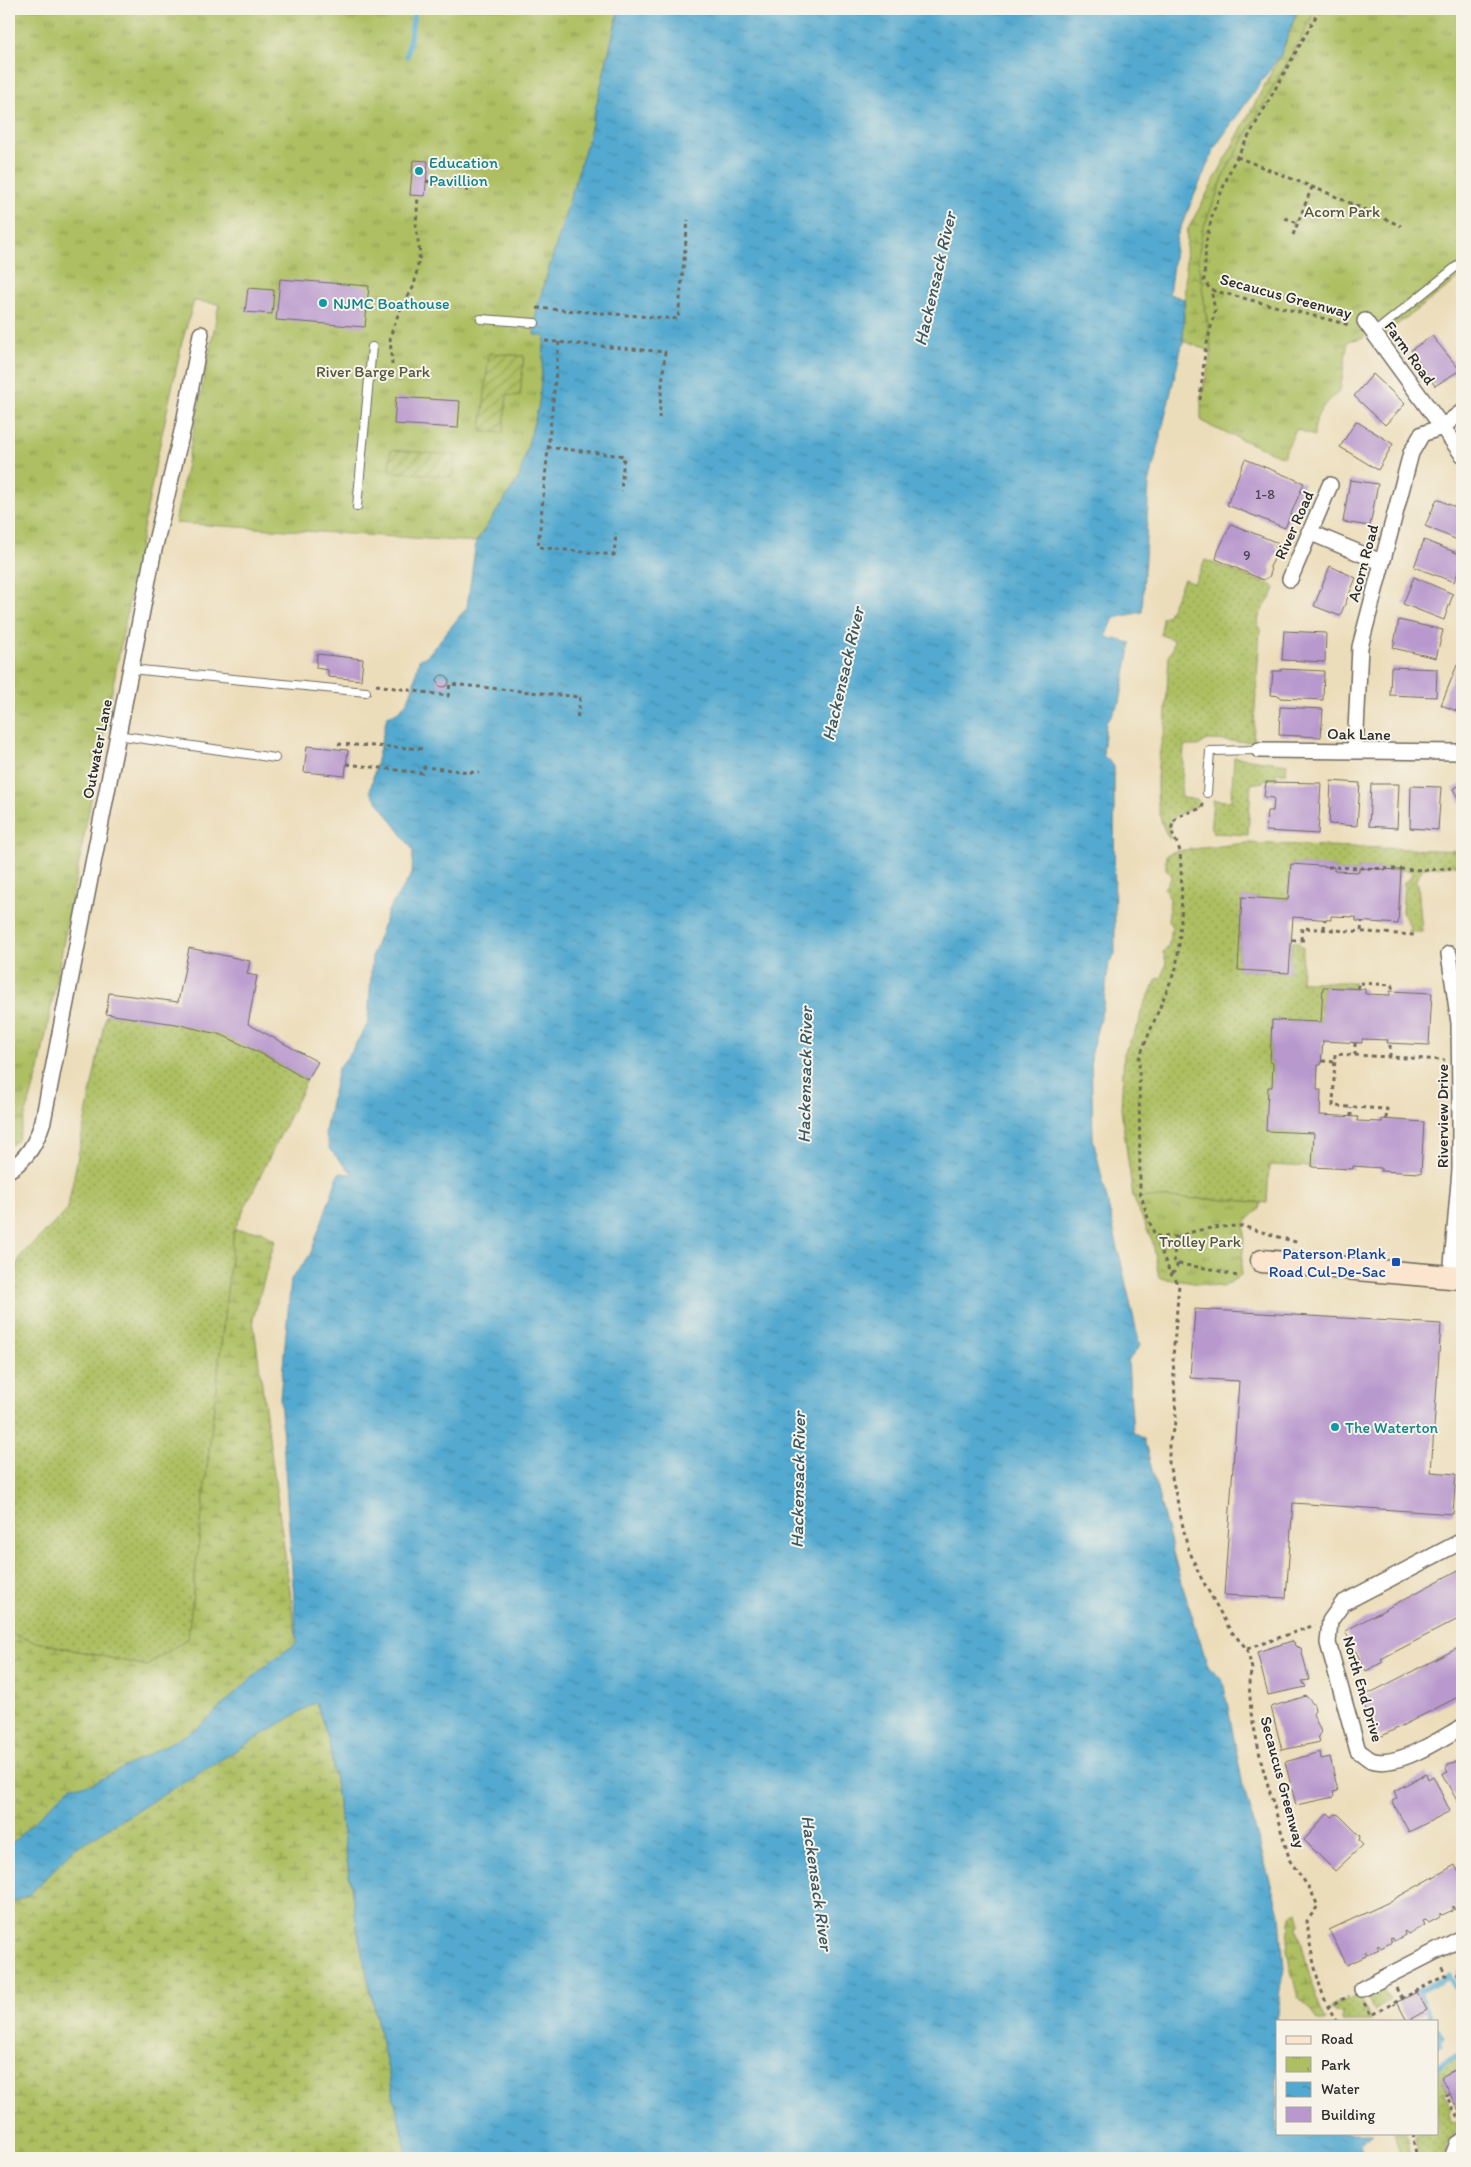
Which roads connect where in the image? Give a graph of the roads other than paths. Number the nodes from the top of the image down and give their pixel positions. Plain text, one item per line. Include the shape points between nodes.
1 (1462, 262) edge
2 (481, 318) dead end
3 (535, 323) dead end
4 (1365, 327) joint
5 (201, 334) dead end
6 (372, 347) dead end
7 (1462, 412) edge
8 (1442, 427) junction
9 (1462, 454) edge
10 (1330, 485) dead end
11 (357, 507) dead end
12 (1309, 532) junction
13 (1381, 562) junction
14 (1290, 579) dead end
15 (130, 669) junction
16 (366, 692) dead end
17 (117, 735) junction
18 (1259, 750) joint
19 (1355, 751) junction
20 (1459, 752) dead end
21 (275, 758) dead end
22 (1207, 793) dead end
23 (1449, 954) dead end
24 (12, 1168) edge
25 (1262, 1261) dead end
26 (1457, 1277) edge
27 (1462, 1541) edge
28 (1462, 1727) edge
29 (1462, 1938) edge
30 (1360, 1990) road end
31 (1462, 2142) edge
32 (1452, 2158) edge

1 - 4 lane
2 - 3 lane
4 - 8 street, Farm Road
5 - 15 street, Outwater Lane
6 - 11 lane
7 - 8 street, Acorn Road
8 - 9 street, Farm Road
8 - 13 street, Acorn Road via 1422,434 1411,453
10 - 12 street, River Road
12 - 13 street
12 - 14 street, River Road
13 - 19 street, Acorn Road via 1360,647
15 - 16 lane
15 - 17 street, Outwater Lane
17 - 21 lane
17 - 24 street, Outwater Lane via 42,1121 36,1142
18 - 19 street, Oak Lane
18 - 22 lane via 1210,751
19 - 20 street, Oak Lane
23 - 26 street, Riverview Drive via 1459,1023
25 - 26 street
27 - 28 street, North End Drive via 1343,1603 1330,1621 1328,1643 1358,1750 1371,1760 1403,1758
29 - 30 street
31 - 32 street via 1457,2145

